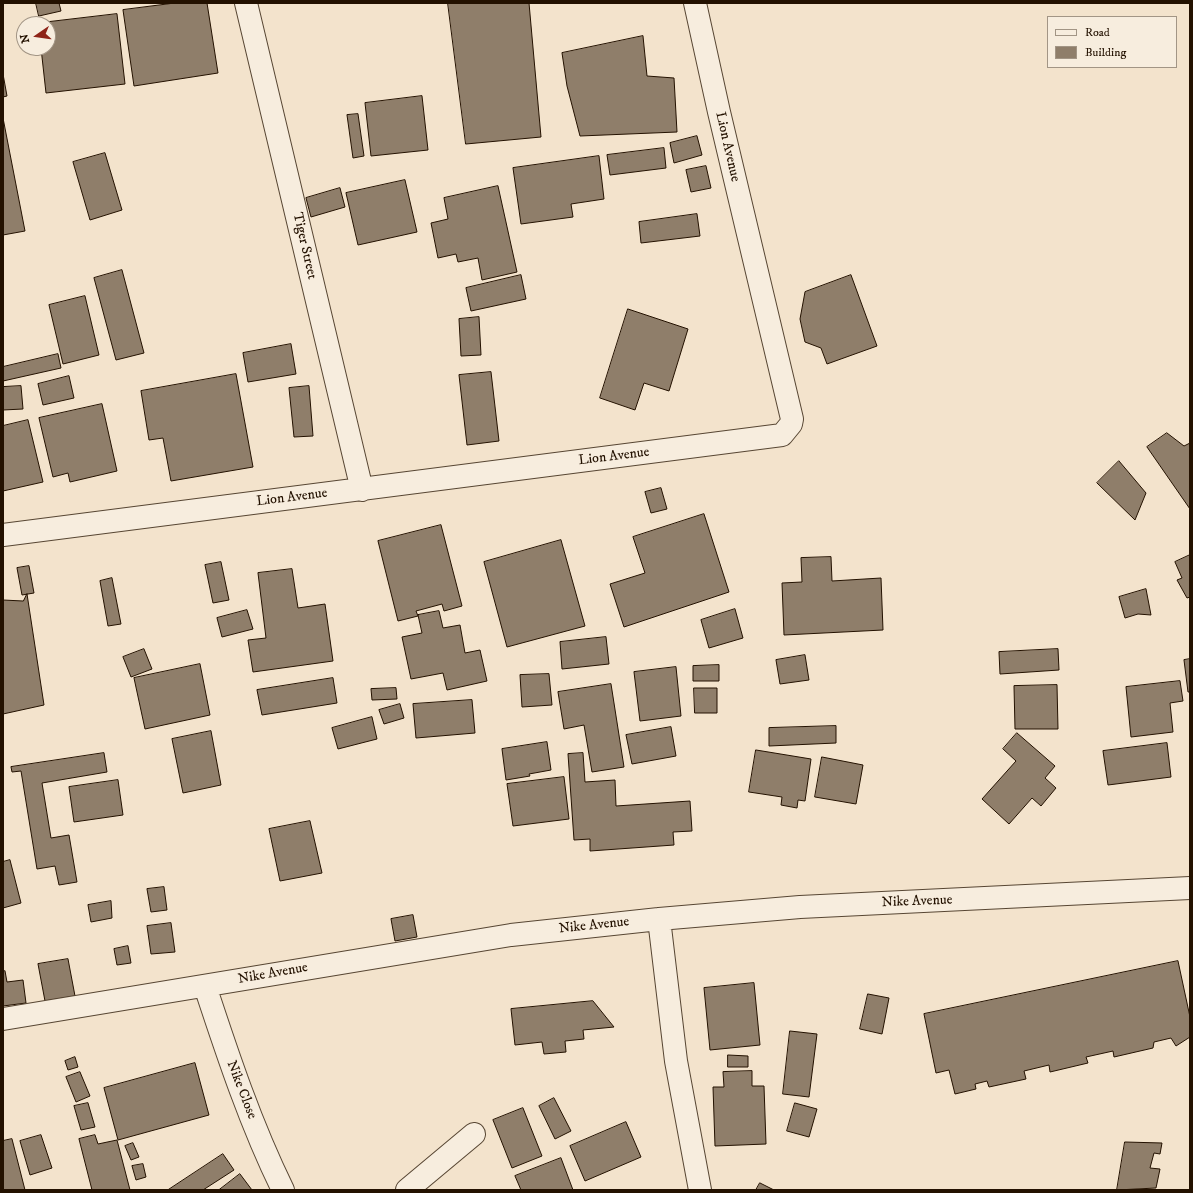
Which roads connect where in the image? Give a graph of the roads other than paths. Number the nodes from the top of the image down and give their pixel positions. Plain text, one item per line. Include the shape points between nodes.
1 (246, 3) edge
2 (695, 3) edge
3 (362, 490) junction
4 (3, 535) edge
5 (1190, 888) edge
6 (658, 919) junction
7 (205, 986) junction
8 (3, 1019) edge
9 (474, 1134) dead end
10 (284, 1190) edge
11 (407, 1190) edge
12 (700, 1190) edge

1 - 3 street, Tiger Street
2 - 3 street, Lion Avenue via 792,419 788,429 782,435
3 - 4 street, Lion Avenue
5 - 6 street, Nike Avenue via 800,907
6 - 7 street, Nike Avenue via 511,935
6 - 12 street via 676,1061
7 - 8 street, Nike Avenue
7 - 10 street, Nike Close via 227,1053 268,1160
9 - 11 street

